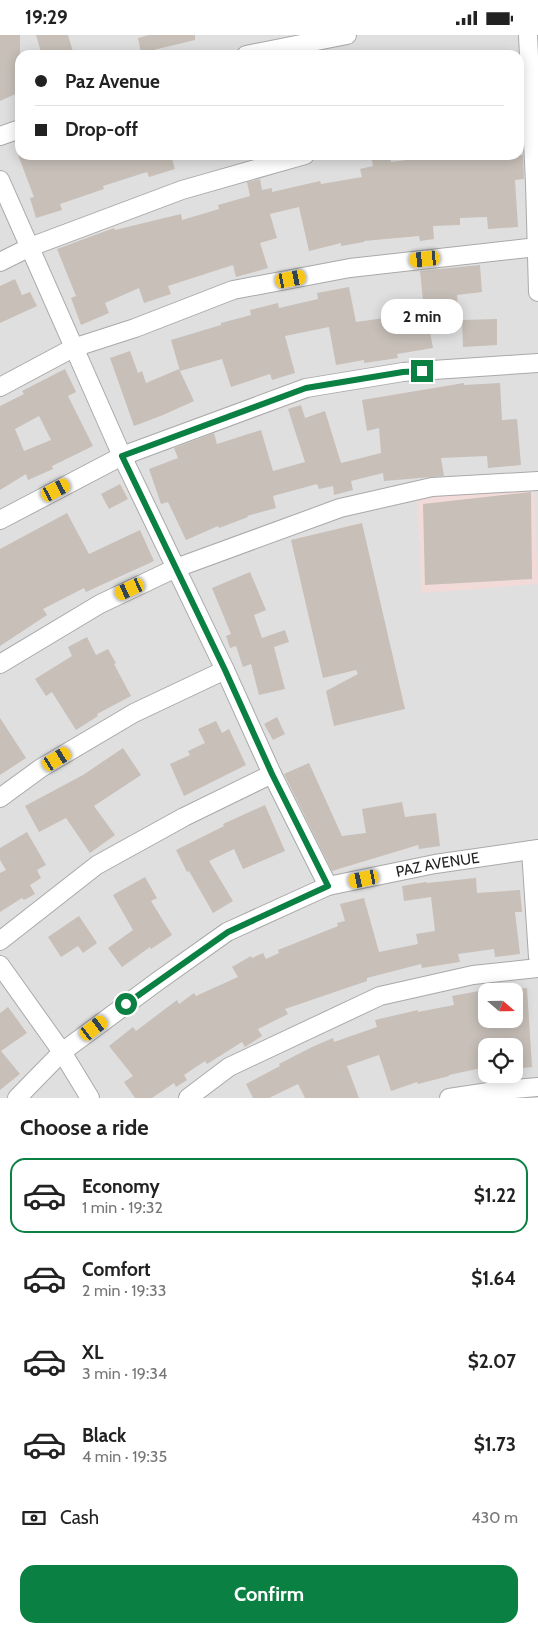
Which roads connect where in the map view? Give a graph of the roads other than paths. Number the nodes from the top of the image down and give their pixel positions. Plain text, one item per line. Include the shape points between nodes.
1 (347, 35) edge
2 (528, 35) edge
3 (271, 50) edge
4 (530, 125) edge
5 (15, 131) edge
6 (0, 136) edge
7 (287, 160) edge
8 (0, 180) edge
9 (30, 247) junction
10 (537, 247) edge
11 (0, 262) edge
12 (538, 292) edge
13 (74, 348) junction
14 (538, 363) edge
15 (0, 387) edge
16 (122, 456) junction
17 (538, 481) edge
18 (0, 520) edge
19 (176, 568) junction
20 (0, 664) edge
21 (225, 670) junction
22 (272, 774) junction
23 (0, 798) edge
24 (535, 850) edge
25 (328, 886) junction
26 (0, 941) edge
27 (538, 957) edge
28 (0, 965) edge
29 (538, 968) edge
30 (62, 1052) junction
31 (538, 1087) edge
32 (17, 1098) edge
33 (90, 1098) edge
34 (188, 1098) edge
35 (449, 1098) edge

1 - 3 street
2 - 4 street
4 - 10 street
5 - 6 street
7 - 9 street via 182,190
8 - 9 street
9 - 11 street
9 - 13 street
10 - 12 street
10 - 13 street via 350,268 233,290
13 - 15 street
13 - 16 street
14 - 16 street via 403,372 306,388
16 - 18 street
16 - 19 street
17 - 19 street via 432,487 340,508
19 - 20 street via 100,604
19 - 21 street
21 - 22 street
21 - 23 street via 134,713 42,768
22 - 25 street
22 - 26 street via 97,865
24 - 25 street, PAZ AVENUE via 435,864
24 - 27 street
25 - 30 street, PAZ AVENUE via 228,932
28 - 30 street
29 - 34 street via 473,975 380,996 229,1067
30 - 32 street, PAZ AVENUE
30 - 33 street
31 - 35 street

